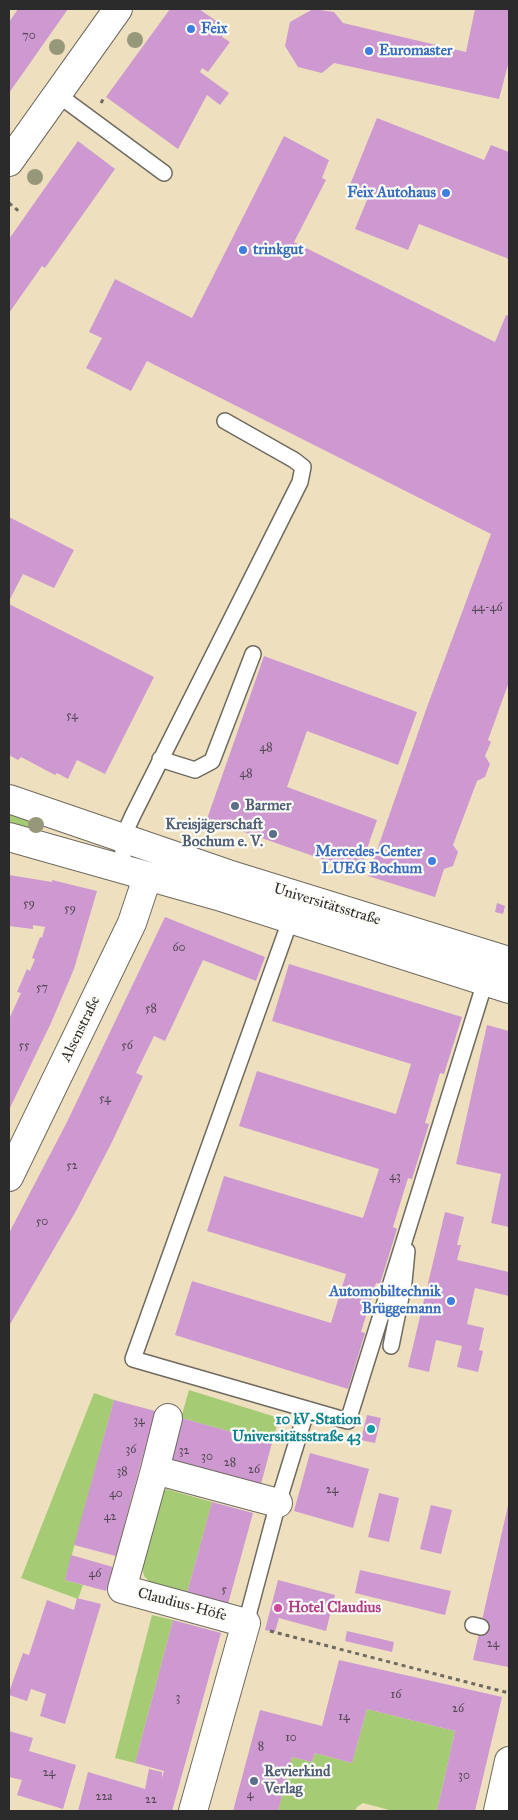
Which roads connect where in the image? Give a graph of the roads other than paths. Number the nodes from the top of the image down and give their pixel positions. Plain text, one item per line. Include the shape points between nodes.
1 (118, 9) edge
2 (57, 94) junction
3 (9, 162) edge
4 (164, 173) dead end
5 (225, 421) dead end
6 (253, 654) dead end
7 (160, 759) junction
8 (9, 799) edge
9 (9, 837) edge
10 (134, 843) junction
11 (135, 874) junction
12 (290, 921) junction
13 (509, 961) edge
14 (497, 985) edge
15 (9, 1177) edge
16 (410, 1219) junction
17 (391, 1346) dead end
18 (307, 1409) junction
19 (168, 1418) dead end
20 (155, 1470) junction
21 (278, 1503) junction
22 (246, 1623) junction
23 (509, 1761) edge
24 (193, 1811) edge
25 (498, 1811) edge

1 - 2 street
2 - 3 street
2 - 4 lane
5 - 7 lane via 303,467 300,482
6 - 7 lane via 212,761 195,770
7 - 10 lane
8 - 10 street, Universitätsstraße
9 - 11 street, Universitätsstraße
10 - 11 street
10 - 13 street, Universitätsstraße
11 - 12 street, Universitätsstraße via 218,896
11 - 15 street, Alsenstraße via 132,923
12 - 14 street, Universitätsstraße
12 - 18 lane via 133,1359
14 - 16 lane
16 - 17 lane via 404,1282
16 - 18 lane via 348,1420
18 - 21 lane, Claudius-Höfe
19 - 20 street, Claudius-Höfe
20 - 21 street
20 - 22 street, Claudius-Höfe via 122,1589
21 - 22 lane, Claudius-Höfe
22 - 24 street, Claudius-Höfe
23 - 25 street

